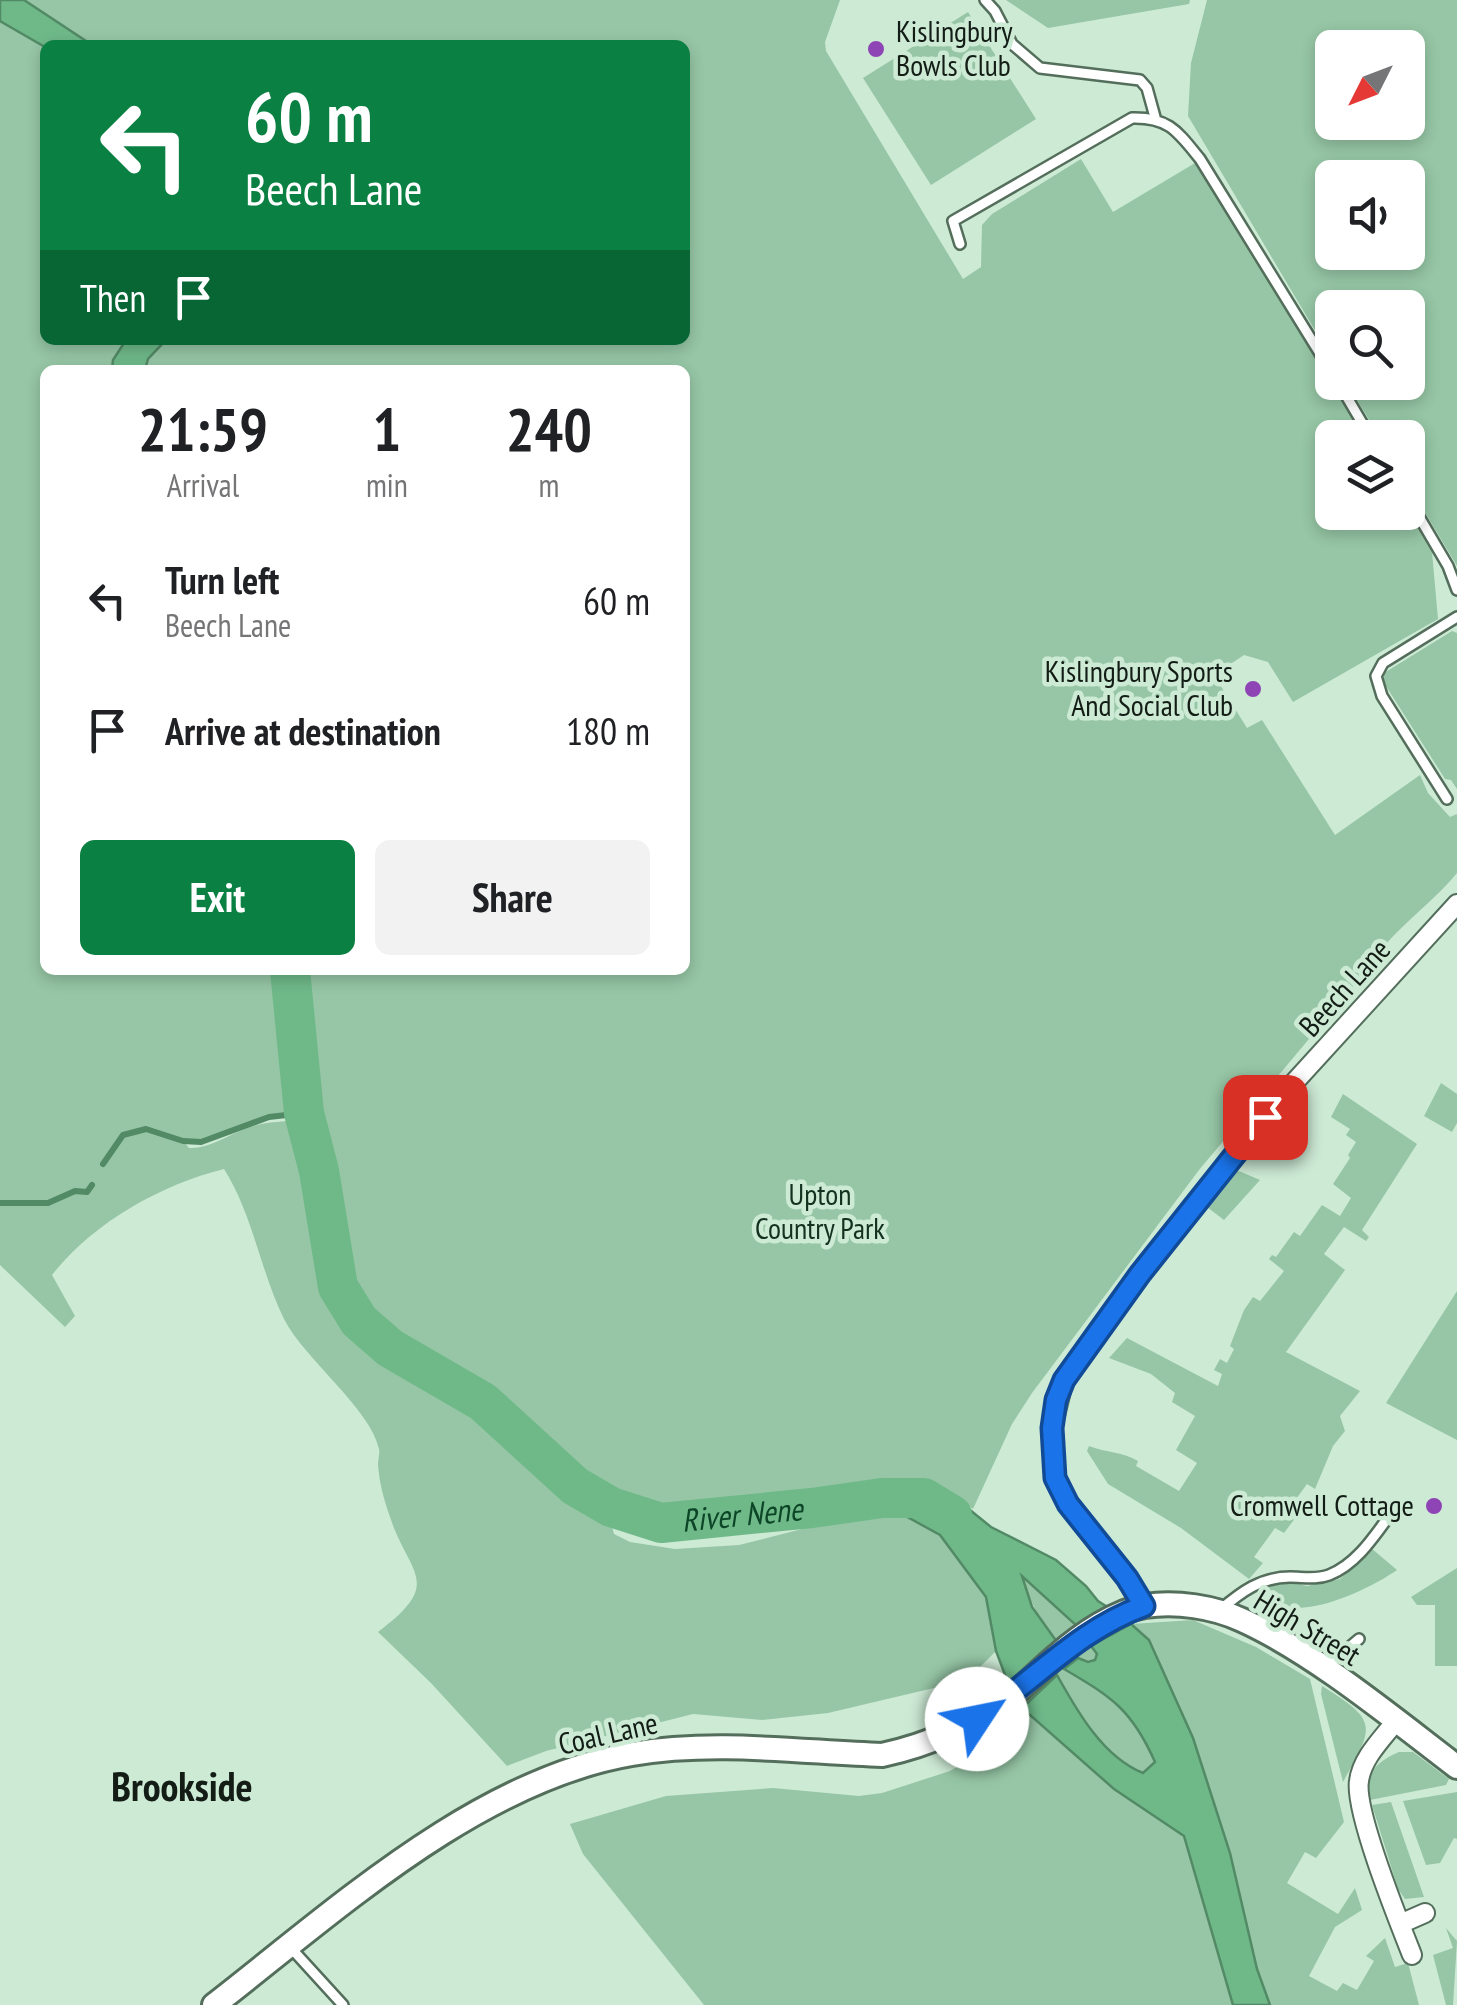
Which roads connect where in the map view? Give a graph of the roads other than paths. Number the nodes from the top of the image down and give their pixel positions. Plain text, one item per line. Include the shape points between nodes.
1 (985, 0) edge
2 (1155, 117) junction
3 (960, 244) dead end
4 (1315, 345) edge
5 (1425, 527) edge
6 (1457, 590) edge
7 (1457, 617) edge
8 (1447, 799) dead end
9 (1457, 904) edge
10 (1395, 1508) dead end
11 (1144, 1606) junction
12 (1218, 1612) junction
13 (1359, 1639) dead end
14 (1324, 1670) junction
15 (1013, 1695) joint
16 (1396, 1721) junction
17 (1457, 1767) edge
18 (1425, 1913) dead end
19 (1400, 1924) junction
20 (289, 1945) junction
21 (1412, 1955) dead end
22 (228, 2001) edge
23 (343, 2005) edge

1 - 2 lane via 1012,44 1040,68 1140,80
2 - 3 lane via 1132,118 952,221
2 - 4 lane via 1200,159
5 - 6 lane
7 - 8 lane via 1383,663 1376,676
9 - 11 street, Beech Lane via 1280,1098 1064,1380 1052,1428 1055,1478
10 - 12 lane via 1366,1547 1330,1575 1268,1578
11 - 12 street, High Street
11 - 15 street, High Street via 1061,1652
12 - 14 street, High Street
13 - 14 lane
14 - 16 street, High Street
15 - 20 street, Coal Lane via 923,1745 882,1755 692,1747 569,1770 468,1819 392,1866
16 - 17 street, High Street
16 - 19 street via 1370,1754 1358,1785
18 - 19 street
19 - 21 street
20 - 22 street, Coal Lane
20 - 23 lane

